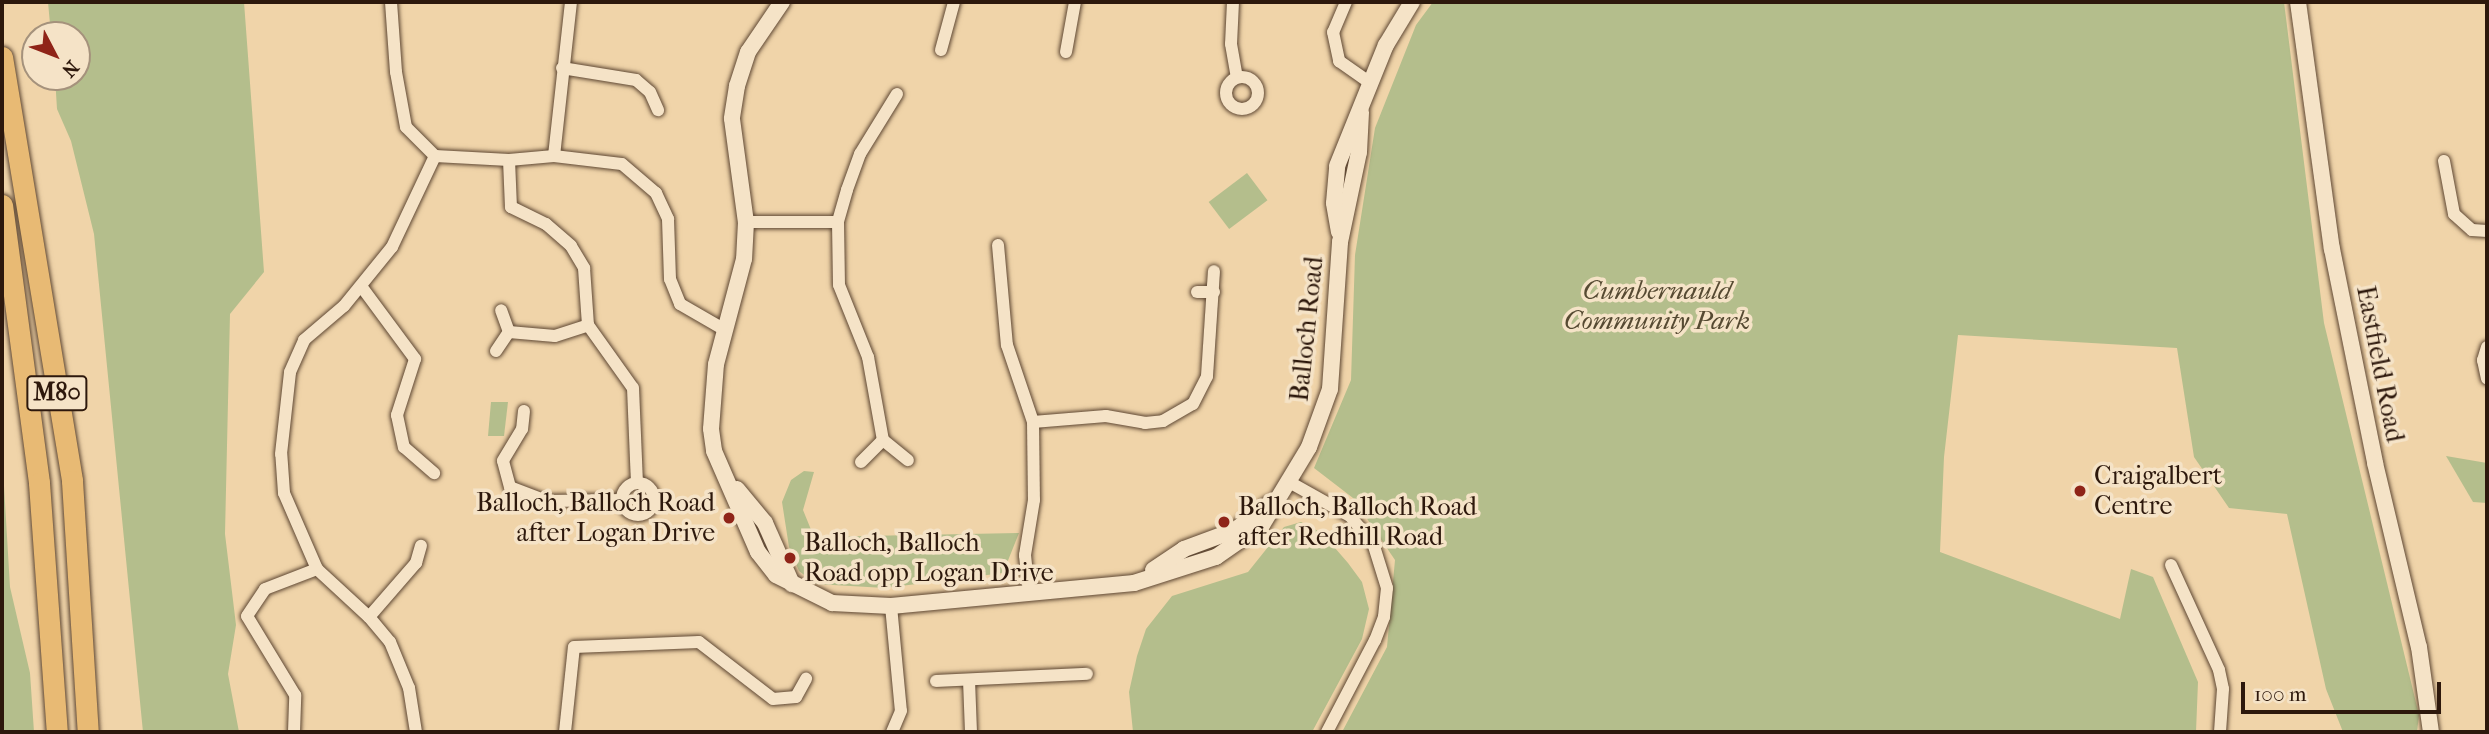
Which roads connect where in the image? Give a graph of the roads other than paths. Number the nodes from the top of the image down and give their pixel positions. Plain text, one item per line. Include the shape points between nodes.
1 (391, 2) edge
2 (571, 2) edge
3 (782, 2) edge
4 (954, 2) edge
5 (1075, 2) edge
6 (1233, 2) edge
7 (1346, 2) edge
8 (1412, 2) edge
9 (2298, 2) edge
10 (942, 50) dead end
11 (1066, 52) dead end
12 (2, 58) edge
13 (562, 68) junction
14 (1237, 77) dead end
15 (1369, 82) junction
16 (897, 94) dead end
17 (658, 110) dead end
18 (435, 156) junction
19 (554, 156) junction
20 (509, 160) junction
21 (2444, 161) dead end
22 (2, 205) edge
23 (746, 222) junction
24 (838, 222) junction
25 (2487, 231) edge
26 (998, 246) dead end
27 (1214, 271) dead end
28 (361, 286) junction
29 (1197, 292) dead end
30 (1214, 292) junction
31 (501, 310) dead end
32 (588, 326) junction
33 (725, 330) junction
34 (509, 332) junction
35 (2487, 347) edge
36 (496, 351) dead end
37 (2487, 379) edge
38 (524, 411) dead end
39 (1033, 422) junction
40 (883, 440) junction
41 (908, 460) dead end
42 (861, 462) dead end
43 (434, 473) dead end
44 (637, 482) junction
45 (1287, 489) junction
46 (622, 500) junction
47 (421, 546) dead end
48 (2171, 565) dead end
49 (317, 569) junction
50 (1029, 593) junction
51 (891, 606) junction
52 (369, 617) junction
53 (1087, 674) dead end
54 (806, 679) dead end
55 (969, 680) junction
56 (936, 681) dead end
57 (57, 732) edge
58 (88, 732) edge
59 (294, 732) edge
60 (416, 732) edge
61 (565, 732) edge
62 (892, 732) edge
63 (971, 732) edge
64 (1328, 732) edge
65 (2220, 732) edge
66 (2431, 732) edge

1 - 18 street via 406,127
2 - 13 street
3 - 23 street, Balloch Road via 748,52 737,86 732,119 734,159
4 - 10 street
5 - 11 street
6 - 14 street via 1231,44
7 - 15 street via 1333,32 1339,61
8 - 15 street, Balloch Road
9 - 66 street, Eastfield Road via 2332,249 2375,463 2419,647
12 - 58 highway, M80 via 72,481
13 - 17 street via 636,80 650,92
13 - 19 street
15 - 45 street, Balloch Road via 1337,166 1334,203 1340,242 1330,389 1321,421
16 - 24 street via 860,154
18 - 20 street
18 - 28 street via 392,247
19 - 20 street
19 - 33 street via 622,164 656,192 668,219 670,279 680,304
20 - 32 street via 511,207 546,224 571,246 584,268
21 - 25 street via 2454,214 2472,230
22 - 57 highway, M80 via 39,483
23 - 24 street
23 - 33 street, Balloch Road via 739,290
24 - 40 street via 839,285 868,357
26 - 39 street via 1007,345
27 - 30 street
28 - 43 street via 415,359 397,415 404,447
28 - 49 street via 304,341 290,372 284,403 284,493
29 - 30 street
30 - 39 street via 1207,376 1198,397 1180,413 1145,423 1106,416
31 - 34 street
32 - 34 street via 555,336
32 - 44 street via 633,388
33 - 51 street, Balloch Road via 711,398 711,429 714,451 728,480 765,523 792,584 832,603
34 - 36 street
35 - 37 street via 2483,360
38 - 46 street via 522,429 503,461 510,487 547,501
39 - 50 street via 1034,500 1026,555
40 - 41 street
40 - 42 street
44 - 46 street via 625,488
44 - 46 street via 650,487 653,506 635,515
45 - 50 street, Balloch Road via 1235,530 1184,549 1135,583
45 - 64 street via 1350,516 1373,543 1387,588 1376,640
47 - 52 street via 416,563
48 - 65 street via 2219,670 2223,689
49 - 52 street
49 - 59 street via 265,589 247,616 295,695
50 - 51 street, Balloch Road
51 - 62 street via 901,712
52 - 60 street via 390,642 409,688
53 - 55 street
54 - 61 street via 796,697 774,699 699,642 575,647
55 - 56 street
55 - 63 street

